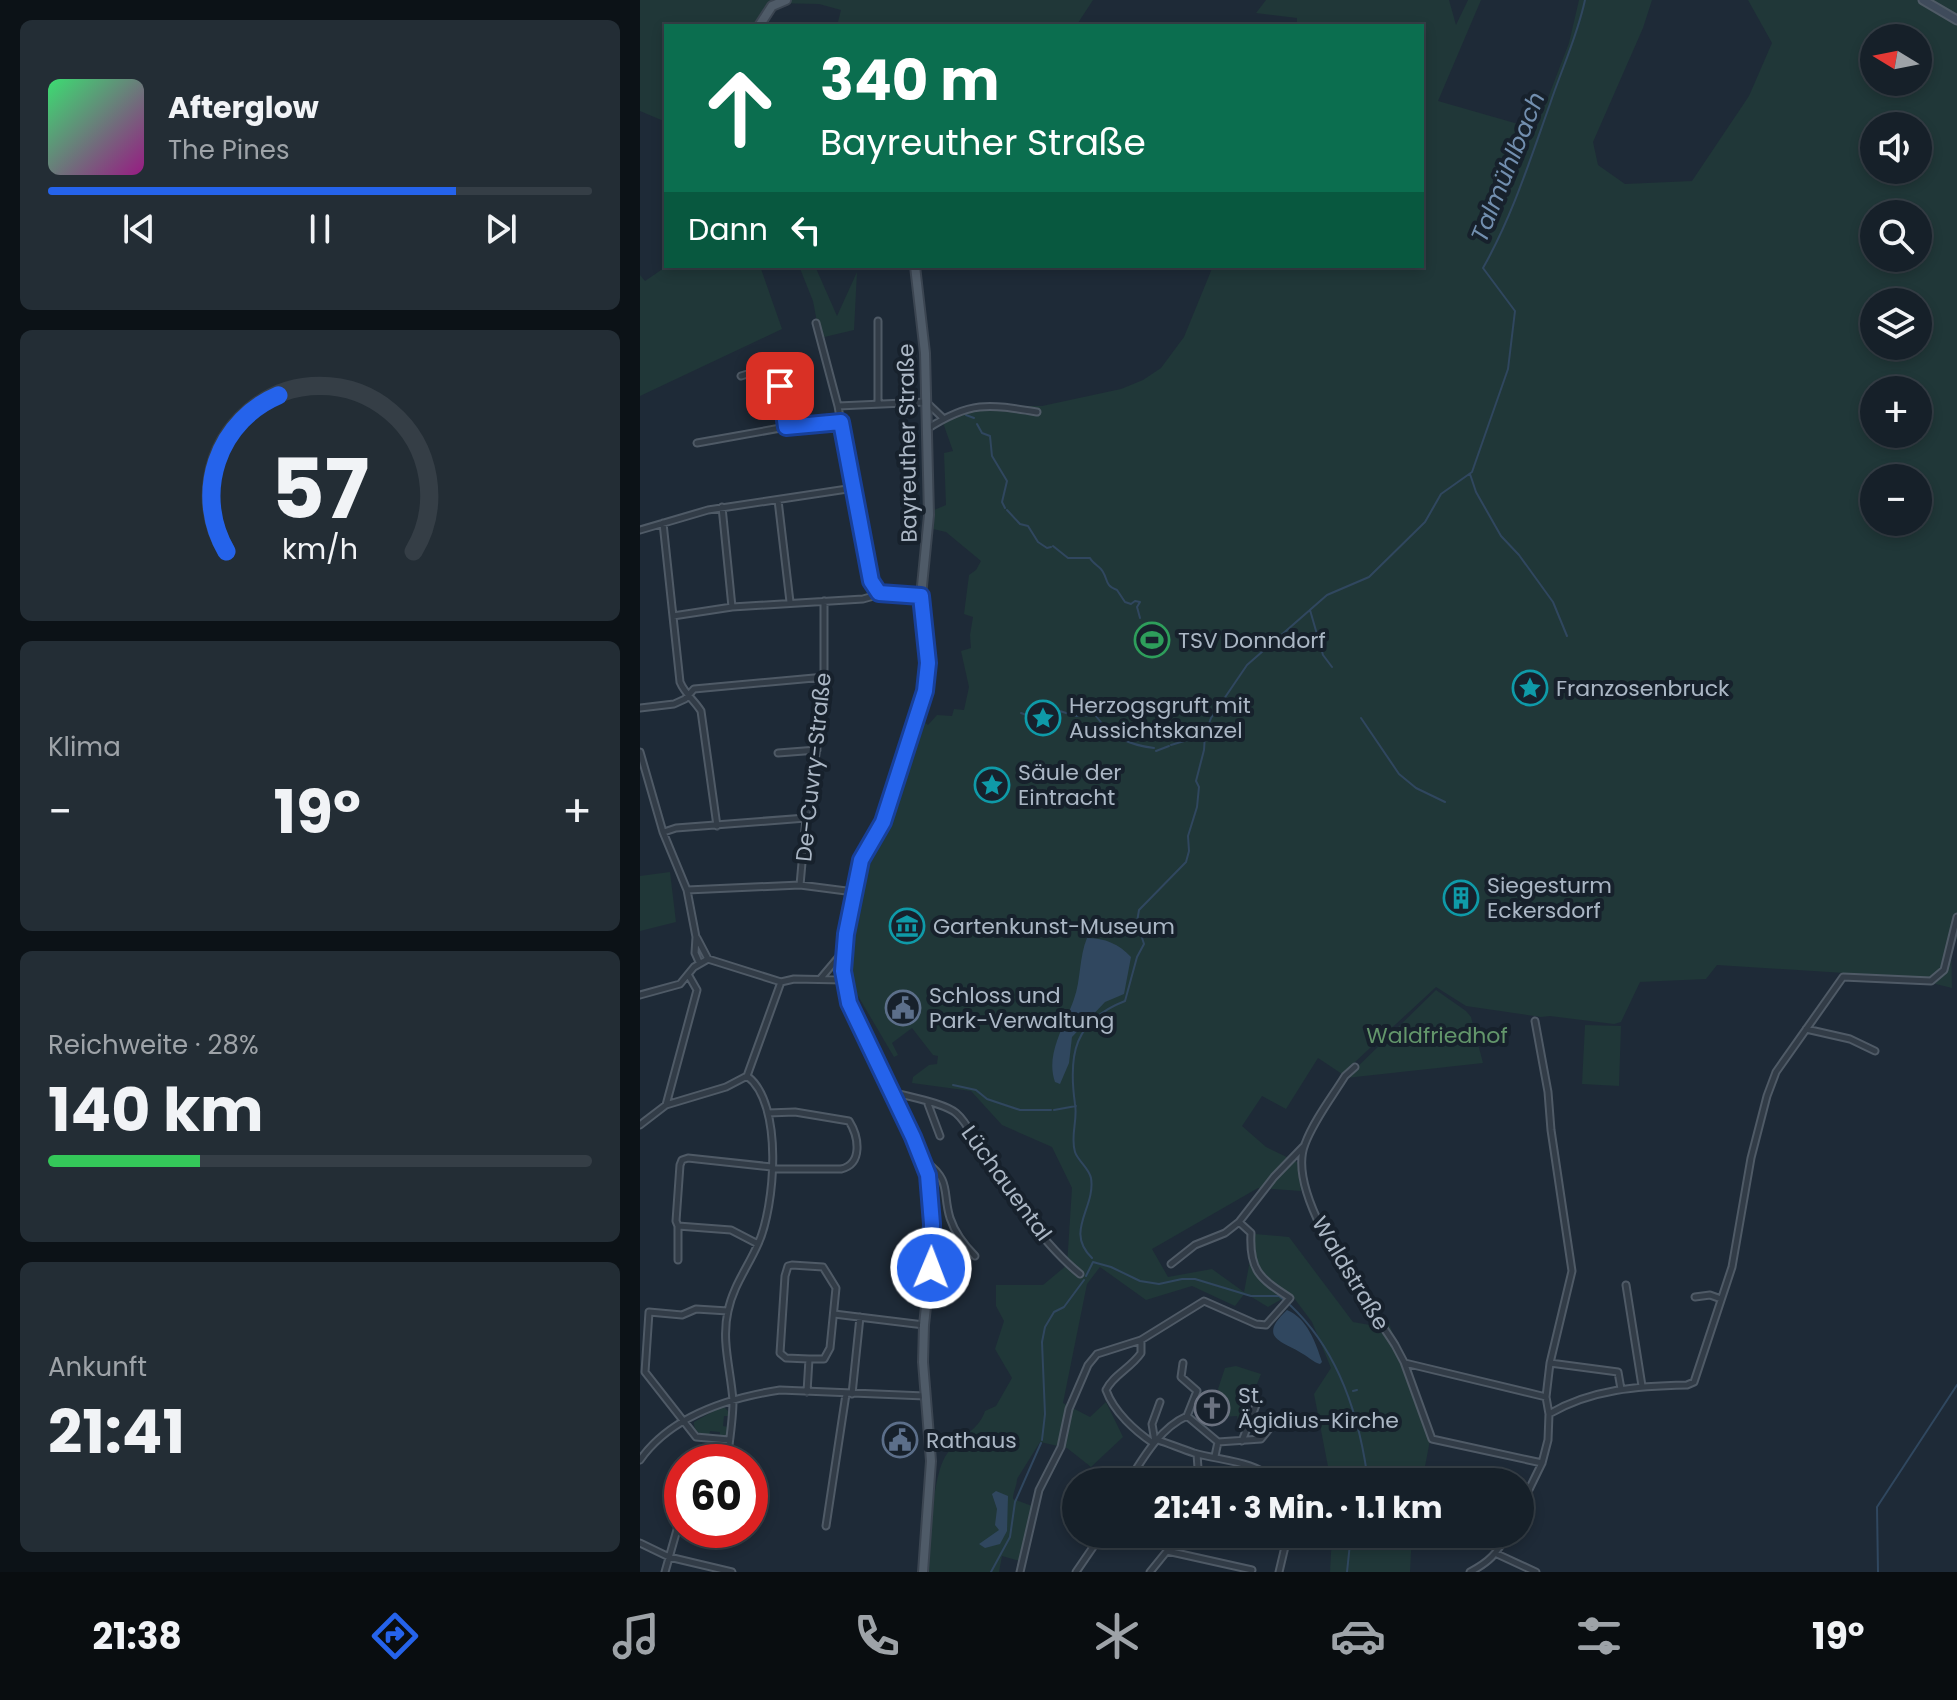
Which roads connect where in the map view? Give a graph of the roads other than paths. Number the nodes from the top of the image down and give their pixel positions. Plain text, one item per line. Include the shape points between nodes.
1 (786, 0) edge
2 (1923, 0) edge
3 (1957, 20) edge
4 (760, 24) edge
5 (915, 268) edge
6 (878, 321) dead end
7 (816, 323) dead end
8 (741, 376) dead end
9 (926, 402) junction
10 (878, 404) junction
11 (838, 406) junction
12 (1037, 412) dead end
13 (944, 419) junction
14 (841, 422) junction
15 (786, 427) junction
16 (926, 430) junction
17 (697, 443) dead end
18 (854, 488) junction
19 (778, 500) junction
20 (722, 507) junction
21 (663, 523) junction
22 (640, 530) edge
23 (879, 593) junction
24 (921, 596) junction
25 (824, 601) junction
26 (790, 602) junction
27 (732, 607) junction
28 (673, 616) junction
29 (825, 677) junction
30 (688, 696) junction
31 (640, 708) edge
32 (817, 750) junction
33 (640, 752) edge
34 (778, 753) dead end
35 (806, 818) junction
36 (717, 826) junction
37 (663, 832) junction
38 (800, 885) junction
39 (687, 890) junction
40 (854, 892) junction
41 (1957, 917) edge
42 (696, 937) junction
43 (844, 952) junction
44 (708, 959) junction
45 (699, 962) junction
46 (829, 970) junction
47 (689, 976) junction
48 (843, 976) junction
49 (820, 978) junction
50 (781, 982) junction
51 (640, 995) edge
52 (1535, 1021) dead end
53 (1806, 1029) junction
54 (1875, 1051) dead end
55 (1355, 1067) dead end
56 (747, 1076) junction
57 (891, 1092) junction
58 (928, 1103) junction
59 (666, 1105) junction
60 (768, 1113) junction
61 (640, 1125) edge
62 (940, 1136) dead end
63 (1303, 1146) junction
64 (923, 1160) junction
65 (772, 1168) junction
66 (1239, 1222) junction
67 (678, 1226) junction
68 (758, 1244) junction
69 (975, 1256) dead end
70 (678, 1260) dead end
71 (1171, 1264) dead end
72 (1080, 1274) dead end
73 (1626, 1285) dead end
74 (1695, 1297) dead end
75 (1721, 1299) junction
76 (728, 1311) junction
77 (834, 1314) junction
78 (860, 1317) junction
79 (924, 1325) junction
80 (1141, 1340) junction
81 (809, 1359) junction
82 (1404, 1362) junction
83 (1183, 1363) dead end
84 (1550, 1363) junction
85 (1642, 1386) junction
86 (1621, 1389) junction
87 (807, 1392) junction
88 (849, 1394) junction
89 (925, 1396) junction
90 (1546, 1397) junction
91 (733, 1400) junction
92 (1160, 1402) dead end
93 (1256, 1405) dead end
94 (1549, 1414) junction
95 (1187, 1416) junction
96 (1277, 1419) dead end
97 (685, 1421) junction
98 (729, 1440) junction
99 (1155, 1441) junction
100 (1242, 1441) junction
101 (1218, 1442) junction
102 (729, 1444) edge
103 (1197, 1454) junction
104 (1215, 1456) junction
105 (640, 1460) edge
106 (1542, 1463) junction
107 (1137, 1468) edge
108 (1198, 1468) edge
109 (1252, 1468) edge
110 (1534, 1479) edge
111 (826, 1526) dead end
112 (640, 1543) edge
113 (672, 1548) edge
114 (1092, 1548) edge
115 (1285, 1548) edge
116 (1500, 1548) edge
117 (1497, 1554) junction
118 (669, 1557) junction
119 (1252, 1570) edge
120 (665, 1572) edge
121 (732, 1572) edge
122 (923, 1572) edge
123 (1020, 1572) edge
124 (1076, 1572) edge
125 (1150, 1572) edge
126 (1279, 1572) edge
127 (1470, 1572) edge
128 (1536, 1572) edge

1 - 4 main road via 772,6
2 - 3 main road
5 - 9 main road, Bayreuther Straße
6 - 10 street
7 - 11 street
8 - 15 street via 777,365
9 - 10 street
9 - 13 street
9 - 16 main road, Bayreuther Straße
10 - 11 street
11 - 14 street
12 - 13 street via 979,406
13 - 16 street
14 - 15 street
14 - 18 street
15 - 17 street
16 - 24 main road, Bayreuther Straße via 929,515
18 - 19 street
18 - 23 street via 866,567
19 - 20 street
19 - 26 street
20 - 21 street
20 - 27 street
21 - 22 street
21 - 28 street
23 - 24 street
23 - 25 street
24 - 40 main road, Bayreuther Straße via 928,663 925,691 889,806 861,860
25 - 26 street
25 - 29 street, De-Cuvry-Straße
26 - 27 street
27 - 28 street
28 - 30 street via 680,682
29 - 30 street via 694,689
29 - 32 street, De-Cuvry-Straße
30 - 31 street via 674,704
30 - 36 street via 701,711
32 - 34 street
32 - 35 street, De-Cuvry-Straße
33 - 37 street
35 - 36 street
35 - 38 street, De-Cuvry-Straße
36 - 37 street
37 - 39 street
38 - 39 street
38 - 40 street
39 - 42 street
40 - 43 main road, Bayreuther Straße
41 - 53 street via 1944,970 1931,981 1843,977
42 - 44 street
42 - 45 street
43 - 46 street
43 - 48 main road, Bayreuther Straße
44 - 45 street
44 - 50 street
45 - 47 street
46 - 48 street
46 - 49 street
47 - 51 street via 672,987
47 - 59 street via 697,990
48 - 49 street
48 - 57 main road via 849,1003
49 - 50 street
50 - 56 street
52 - 84 street via 1572,1271
53 - 54 street
53 - 75 street via 1776,1072 1767,1096
55 - 63 street
56 - 59 street
56 - 60 street
57 - 58 street, Lüchauental
57 - 64 main road
58 - 62 street, Lüchauental
58 - 72 street, Lüchauental via 954,1111 967,1125 1018,1203
59 - 61 street
60 - 65 street
60 - 65 street via 849,1121 857,1155 850,1167 841,1169
63 - 66 street
63 - 82 street, Waldstraße via 1306,1195 1318,1225
64 - 69 street via 945,1185 958,1235
64 - 79 main road via 932,1224
65 - 67 street via 682,1160
65 - 68 street
66 - 71 street
66 - 80 street via 1251,1233 1250,1254 1258,1273 1290,1298 1266,1325 1204,1301
67 - 68 street via 731,1230
67 - 70 street
68 - 76 street
73 - 85 street
74 - 75 street
75 - 85 street via 1694,1382
76 - 91 street via 726,1348
76 - 97 street via 649,1312 645,1372
77 - 78 street
77 - 81 street via 828,1355
77 - 81 street via 835,1284 825,1269 788,1266 780,1353
78 - 79 street
78 - 88 street
79 - 89 main road
80 - 99 street via 1141,1353 1106,1390 1137,1432
80 - 123 street via 1097,1354 1088,1365 1069,1409 1061,1447 1039,1490
81 - 87 street
82 - 90 street
82 - 106 street, Waldstraße via 1432,1439
83 - 95 street via 1181,1377 1197,1391
84 - 86 street via 1618,1372
84 - 90 street
85 - 86 street
86 - 94 street via 1567,1403
87 - 88 street
87 - 91 street via 780,1390
88 - 89 street
88 - 111 street
89 - 122 main road via 931,1461
90 - 94 street
91 - 97 street
91 - 98 street
92 - 99 street via 1152,1424
93 - 100 street
94 - 106 street
95 - 99 street
95 - 101 street
96 - 100 street via 1261,1439
97 - 98 street via 696,1437
97 - 105 street
98 - 102 street
99 - 103 street
99 - 107 street
100 - 101 street
101 - 104 street
103 - 104 street
103 - 108 street
104 - 109 street
106 - 110 street
112 - 118 street
113 - 118 street
114 - 124 street
115 - 126 street
116 - 117 street
117 - 127 street
117 - 128 street
118 - 120 street
118 - 121 street
119 - 125 street via 1167,1551

